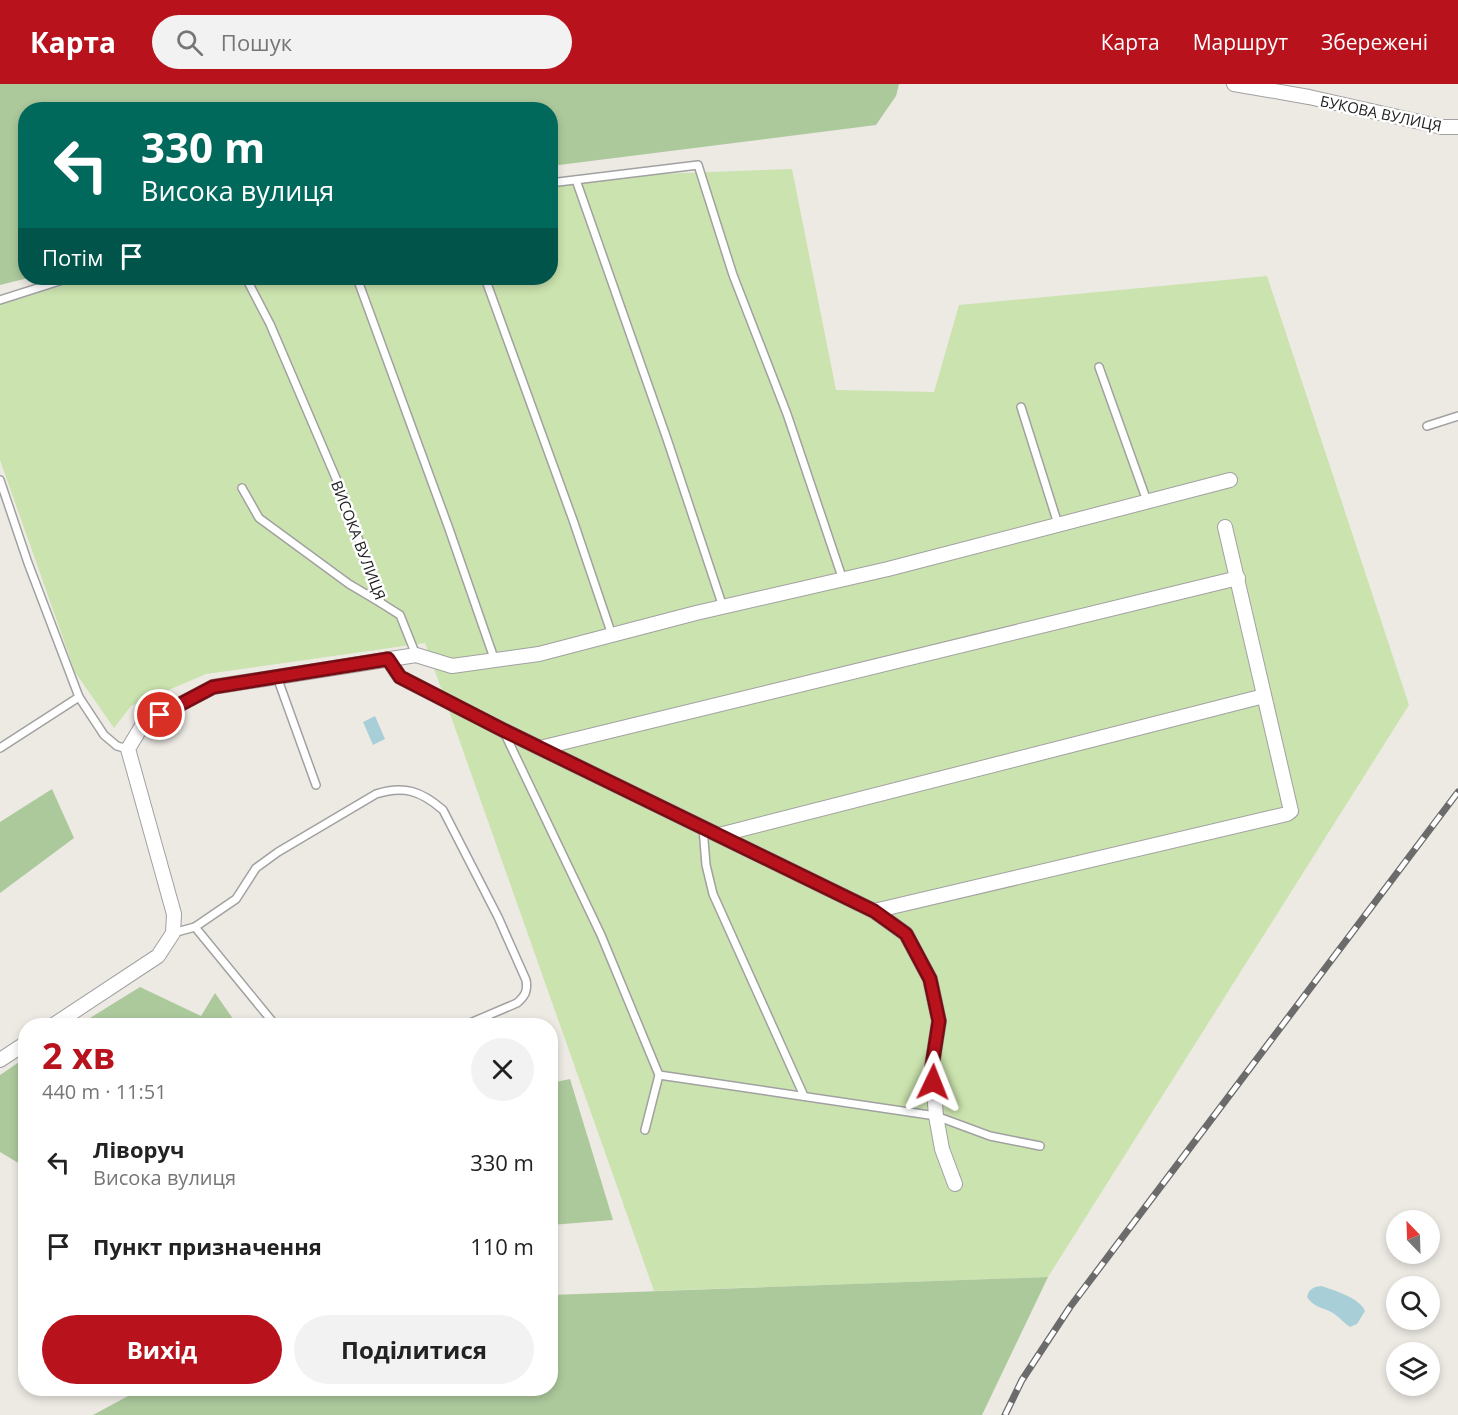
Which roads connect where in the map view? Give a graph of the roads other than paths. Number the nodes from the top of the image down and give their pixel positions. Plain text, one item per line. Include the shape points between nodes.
1 (1234, 84) edge
2 (1458, 128) edge
3 (576, 180) junction
4 (558, 182) edge
5 (47, 285) edge
6 (250, 285) edge
7 (360, 285) edge
8 (487, 285) edge
9 (0, 300) edge
10 (1099, 367) dead end
11 (1021, 407) dead end
12 (1458, 416) edge
13 (1427, 426) dead end
14 (0, 480) edge
15 (1230, 480) dead end
16 (242, 488) dead end
17 (1147, 501) junction
18 (1058, 524) junction
19 (1225, 527) dead end
20 (1238, 578) junction
21 (843, 579) junction
22 (381, 603) junction
23 (723, 607) junction
24 (612, 635) junction
25 (416, 655) junction
26 (388, 659) junction
27 (495, 661) junction
28 (277, 677) junction
29 (1264, 696) junction
30 (79, 697) junction
31 (503, 730) junction
32 (0, 748) edge
33 (540, 748) junction
34 (128, 749) junction
35 (316, 785) dead end
36 (703, 827) junction
37 (719, 835) junction
38 (874, 911) junction
39 (195, 927) junction
40 (172, 933) junction
41 (64, 1018) edge
42 (269, 1018) edge
43 (482, 1018) edge
44 (18, 1048) edge
45 (0, 1060) edge
46 (659, 1075) junction
47 (804, 1096) junction
48 (936, 1116) junction
49 (645, 1130) dead end
50 (1040, 1146) dead end
51 (955, 1184) dead end

1 - 2 street, БУКОВА ВУЛИЦЯ
3 - 4 lane
3 - 21 lane via 698,165 733,275 787,414
3 - 23 lane
5 - 9 lane
6 - 22 lane, ВИСОКА ВУЛИЦЯ via 341,490
7 - 27 lane
8 - 24 lane
10 - 17 lane
11 - 18 lane
12 - 13 lane
14 - 30 lane
15 - 17 street
16 - 22 lane via 259,518
17 - 18 street
18 - 21 street
19 - 20 street
20 - 29 street
20 - 33 street
21 - 23 street
22 - 25 lane, ВИСОКА ВУЛИЦЯ via 400,615
23 - 24 street
24 - 27 street
25 - 26 street
25 - 27 street via 452,666
26 - 28 street
26 - 31 street via 400,677
28 - 34 street via 213,687 143,724
28 - 35 lane
29 - 37 street
29 - 38 street via 1291,811 1287,814
30 - 32 lane
30 - 34 lane via 104,735
31 - 33 street
31 - 46 lane via 601,935
33 - 36 street
34 - 40 street via 174,914
36 - 37 street
36 - 47 lane via 713,894
37 - 38 street
38 - 48 street via 906,934 930,979 939,1021 932,1066
39 - 40 lane
39 - 42 lane
39 - 43 lane via 236,899 256,868 278,852 376,794 393,789 411,791 443,810 526,980 524,998
40 - 41 street via 158,956
44 - 45 street
46 - 47 lane
46 - 49 lane
47 - 48 lane
48 - 50 lane via 990,1136
48 - 51 street via 942,1149

